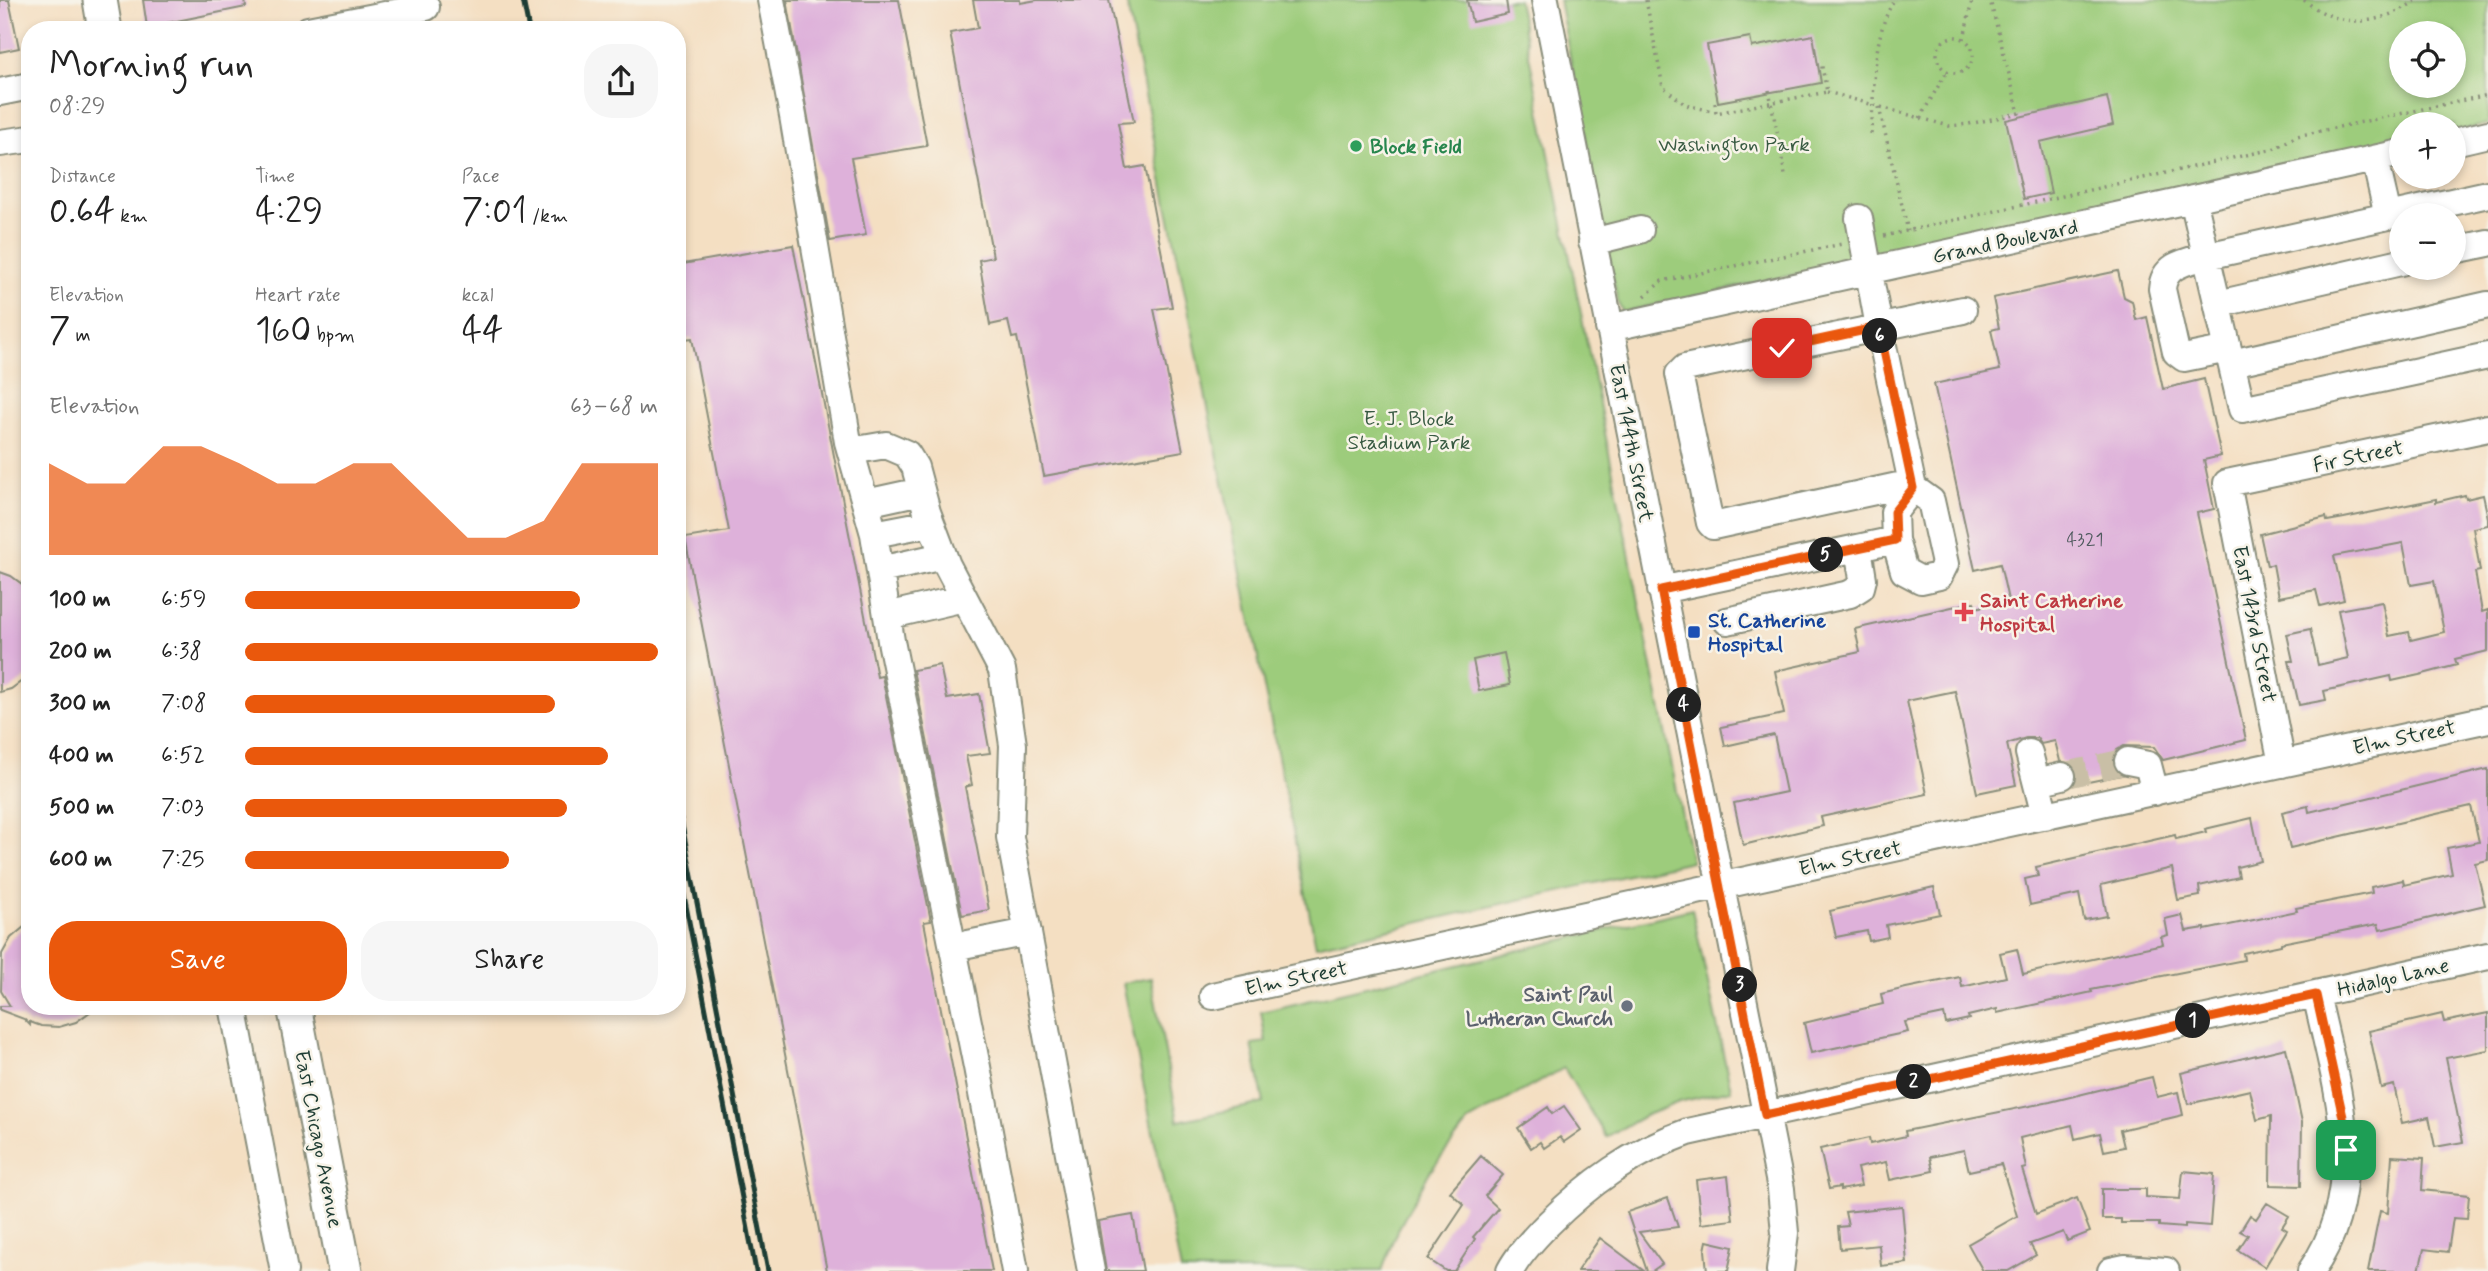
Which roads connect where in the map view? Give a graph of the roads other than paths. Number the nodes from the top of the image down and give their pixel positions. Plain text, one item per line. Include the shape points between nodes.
1 (100, 0) edge
2 (771, 0) edge
3 (1545, 0) edge
4 (426, 7) dead end
5 (104, 21) edge
6 (354, 21) edge
7 (21, 88) edge
8 (0, 92) edge
9 (2488, 134) edge
10 (2466, 139) edge
11 (21, 140) edge
12 (0, 143) edge
13 (2389, 156) edge
14 (2375, 159) junction
15 (2488, 194) edge
16 (2193, 199) junction
17 (2388, 216) junction
18 (1861, 229) road end
19 (1640, 230) dead end
20 (1592, 242) junction
21 (2488, 243) edge
22 (2466, 248) edge
23 (2207, 256) junction
24 (2389, 265) edge
25 (1868, 271) junction
26 (2218, 304) junction
27 (2488, 305) edge
28 (1963, 310) dead end
29 (1879, 327) junction
30 (1609, 328) junction
31 (2230, 356) junction
32 (2488, 356) edge
33 (2488, 428) edge
34 (851, 451) junction
35 (2227, 483) joint
36 (1912, 485) junction
37 (922, 491) junction
38 (866, 503) junction
39 (931, 523) junction
40 (874, 534) junction
41 (1895, 540) junction
42 (1858, 548) junction
43 (943, 556) junction
44 (880, 570) junction
45 (1661, 590) junction
46 (964, 598) junction
47 (887, 616) junction
48 (1727, 621) dead end
49 (2488, 719) edge
50 (2029, 753) dead end
51 (2128, 761) dead end
52 (2282, 764) junction
53 (2062, 775) tunnel mouth
54 (2037, 782) junction
55 (2155, 792) junction
56 (2045, 816) junction
57 (1720, 886) junction
58 (1028, 932) junction
59 (953, 947) junction
60 (2488, 956) edge
61 (2316, 995) junction
62 (1213, 996) dead end
63 (235, 1015) edge
64 (296, 1015) edge
65 (1765, 1115) junction
66 (284, 1271) edge
67 (345, 1271) edge
68 (1015, 1271) edge
69 (1091, 1271) edge
70 (1510, 1271) edge
71 (1780, 1271) edge
72 (2111, 1271) edge
73 (2166, 1271) edge
74 (2311, 1271) edge

1 - 5 main road
2 - 34 street
3 - 20 street, East 144th Street
4 - 6 street
7 - 8 street
9 - 10 street
11 - 12 street
13 - 14 street, Grand Boulevard
14 - 16 street, Grand Boulevard
14 - 17 street
15 - 17 street
16 - 23 street
16 - 25 street, Grand Boulevard
17 - 23 street
18 - 25 street
19 - 20 street
20 - 30 street, East 144th Street
21 - 22 street
23 - 26 street
23 - 31 street via 2167,271 2162,289 2166,311 2179,355
24 - 26 street
25 - 29 street
25 - 30 street, Grand Boulevard
26 - 31 street
27 - 31 street
28 - 29 street
29 - 36 street
29 - 36 street via 1681,370 1702,487 1710,523 1718,527
30 - 45 street, East 144th Street
31 - 32 street via 2242,409
33 - 35 street, Fir Street
34 - 37 street via 886,445 906,454
34 - 38 street
35 - 52 street, East 143rd Street
36 - 41 street via 1894,512
36 - 41 street via 1931,501 1945,564 1939,576 1921,580 1904,571
37 - 38 street
37 - 39 street
38 - 40 street
39 - 40 street
39 - 43 street
40 - 44 street
41 - 42 street
42 - 45 street
42 - 48 street via 1863,579 1861,587 1850,594
43 - 44 street
43 - 46 street
44 - 47 street
45 - 57 street, East 144th Street
46 - 47 street
46 - 58 street via 1002,670 1013,745 1010,837
47 - 59 street
49 - 52 street, Elm Street
50 - 54 street
51 - 55 street via 2148,765
52 - 55 street, Elm Street
53 - 54 street
54 - 56 street
55 - 56 street, Elm Street
56 - 57 street, Elm Street
57 - 62 street, Elm Street
57 - 65 street, East 144th Street
58 - 59 street
58 - 69 street
59 - 68 street
60 - 61 street, Hidalgo Lane
61 - 65 street, Hidalgo Lane
61 - 74 street via 2346,1150 2336,1219
63 - 66 street
64 - 67 main road, East Chicago Avenue
65 - 70 street, Hidalgo Lane via 1688,1132 1618,1164 1562,1210
65 - 71 street, East 144th Street via 1785,1214
72 - 73 street

